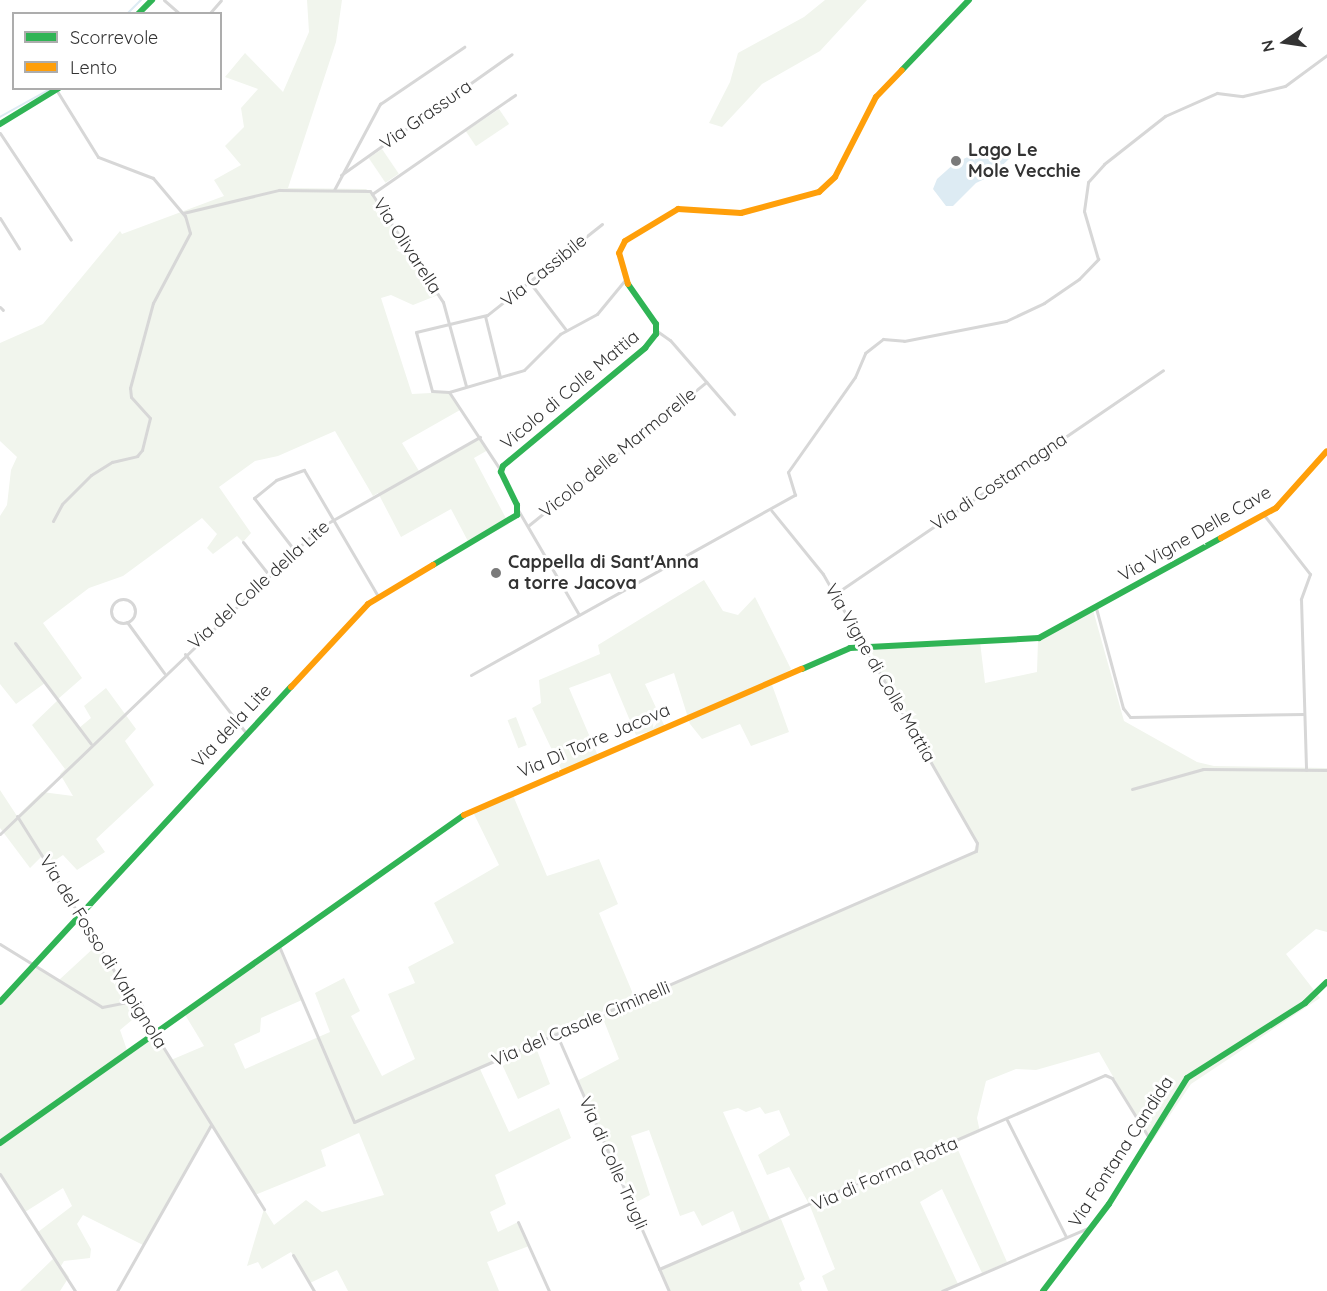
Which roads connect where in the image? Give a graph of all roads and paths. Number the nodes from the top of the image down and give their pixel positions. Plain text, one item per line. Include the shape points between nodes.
1 (152, 0) edge
2 (164, 0) edge
3 (221, 0) edge
4 (969, 0) edge
5 (140, 12) edge
6 (178, 12) edge
7 (211, 12) edge
8 (464, 46) dead end
9 (512, 54) dead end
10 (1327, 55) edge
11 (58, 90) edge
12 (515, 95) dead end
13 (0, 124) edge
14 (0, 133) edge
15 (341, 175) junction
16 (334, 190) junction
17 (372, 194) junction
18 (183, 213) junction
19 (0, 218) edge
20 (602, 224) dead end
21 (71, 240) dead end
22 (19, 248) dead end
23 (625, 280) junction
24 (530, 284) junction
25 (485, 316) junction
26 (449, 323) junction
27 (566, 330) junction
28 (657, 331) junction
29 (1163, 370) dead end
30 (500, 376) junction
31 (706, 382) junction
32 (466, 386) junction
33 (449, 392) junction
34 (734, 414) dead end
35 (480, 437) junction
36 (1327, 451) edge
37 (501, 472) junction
38 (518, 510) junction
39 (771, 510) junction
40 (1264, 515) junction
41 (334, 518) junction
42 (53, 521) dead end
43 (529, 525) junction
44 (243, 542) dead end
45 (295, 551) junction
46 (269, 575) junction
47 (834, 595) junction
48 (378, 596) junction
49 (1095, 608) junction
50 (579, 615) junction
51 (127, 622) junction
52 (15, 643) dead end
53 (863, 646) junction
54 (185, 654) junction
55 (164, 673) junction
56 (471, 675) dead end
57 (1304, 714) junction
58 (246, 733) junction
59 (91, 744) junction
60 (1306, 770) junction
61 (1327, 770) edge
62 (1132, 789) dead end
63 (17, 816) junction
64 (0, 834) edge
65 (977, 843) joint
66 (80, 915) junction
67 (0, 944) edge
68 (279, 945) junction
69 (34, 964) junction
70 (1327, 982) edge
71 (134, 1001) junction
72 (0, 1002) edge
73 (157, 1033) junction
74 (557, 1035) junction
75 (1007, 1120) junction
76 (211, 1125) junction
77 (1150, 1140) junction
78 (0, 1143) edge
79 (0, 1174) edge
80 (264, 1209) dead end
81 (518, 1222) dead end
82 (1095, 1225) junction
83 (1066, 1237) junction
84 (293, 1255) dead end
85 (659, 1269) junction
86 (75, 1291) edge
87 (117, 1291) edge
88 (314, 1291) edge
89 (549, 1291) edge
90 (669, 1291) edge
91 (942, 1291) edge
92 (1042, 1291) edge

1 - 5 street
2 - 6 street
3 - 7 street
4 - 23 street via 876,97 836,176 826,187 810,197 751,212 685,209 666,214 621,246 618,257
8 - 15 street via 380,104
9 - 15 street, Via Grassura
10 - 39 street via 1285,86 1243,96 1219,93 1179,108 1104,164 1088,182 1084,204 1098,259 1065,289 1011,319 904,341 882,339 865,353 855,377 788,472 796,493
11 - 13 street
11 - 18 street via 100,159 151,176
12 - 17 street
14 - 21 street
15 - 16 street
16 - 17 street, Via Olivarella via 366,189
16 - 18 street, Via Olivarella via 270,191
17 - 26 street, Via Olivarella via 443,302
18 - 42 street via 189,239 153,303 130,389 132,398 150,417 143,448 137,456 113,462 91,475 61,506
19 - 22 street
20 - 24 street, Via Cassibile
23 - 27 street via 597,314
23 - 28 street
24 - 25 street, Via Cassibile
24 - 27 street
25 - 26 street, Via Cassibile
25 - 30 street
26 - 32 street, Via Olivarella
26 - 33 street, Via Cassibile via 416,332 432,391
27 - 30 street via 524,370
28 - 31 street
28 - 37 street, Vicolo di Colle Mattia via 647,346 511,458
29 - 47 street, Via di Costamagna
30 - 32 street
31 - 34 street
31 - 43 street, Vicolo delle Marmorelle
32 - 33 street
33 - 35 street
35 - 37 street
35 - 41 street, Via del Colle della Lite
36 - 40 street, Via Vigne Delle Cave via 1281,504
37 - 38 street
38 - 43 street
38 - 48 street, Via della Lite via 505,525
39 - 47 street, Via Vigne di Colle Mattia via 819,568
39 - 50 street
40 - 49 street, Via Vigne Delle Cave
40 - 57 street via 1310,571 1301,599
41 - 45 street, Via del Colle della Lite
41 - 45 street via 304,470 276,480 254,498
41 - 48 street
43 - 50 street
44 - 46 street
45 - 46 street, Via del Colle della Lite
46 - 54 street, Via del Colle della Lite
47 - 53 street, Via Vigne di Colle Mattia
48 - 58 street, Via della Lite
49 - 53 street, Via Di Torre Jacova via 1033,640
49 - 57 street via 1130,717
50 - 56 street
51 - 51 street via 117,622 112,616 110,609 117,600 124,599 134,606 133,617
51 - 55 street
52 - 59 street
53 - 65 street, Via Vigne di Colle Mattia
53 - 68 street, Via Di Torre Jacova via 845,650 472,810
54 - 55 street, Via del Colle della Lite
54 - 58 street
55 - 59 street, Via del Colle della Lite
57 - 60 street
58 - 66 street, Via della Lite
59 - 63 street, Via del Colle della Lite
60 - 61 street
60 - 62 street via 1203,768
63 - 64 street, Via del Colle della Lite
63 - 66 street, Via del Fosso di Valpignola
65 - 74 street, Via del Casale Ciminelli via 973,853
66 - 69 street, Via della Lite
66 - 71 street, Via del Fosso di Valpignola
67 - 69 street
68 - 73 street, Via Di Torre Jacova
68 - 74 street, Via del Casale Ciminelli via 354,1122
69 - 71 street via 104,1008
69 - 72 street, Via della Lite
70 - 77 street, Via Fontana Candida via 1305,1003 1192,1074 1174,1095
71 - 73 street, Via del Fosso di Valpignola via 140,1004
73 - 76 street, Via del Fosso di Valpignola
73 - 78 street, Via Di Torre Jacova
74 - 85 street, Via di Colle Trugli
75 - 77 street, Via di Forma Rotta via 1108,1075
75 - 83 street
75 - 85 street, Via di Forma Rotta
76 - 80 street, Via del Fosso di Valpignola
76 - 87 street
77 - 82 street, Via Fontana Candida
79 - 86 street
81 - 89 street
82 - 83 street
82 - 92 street, Via Fontana Candida
83 - 91 street
84 - 88 street
85 - 90 street, Via di Colle Trugli

